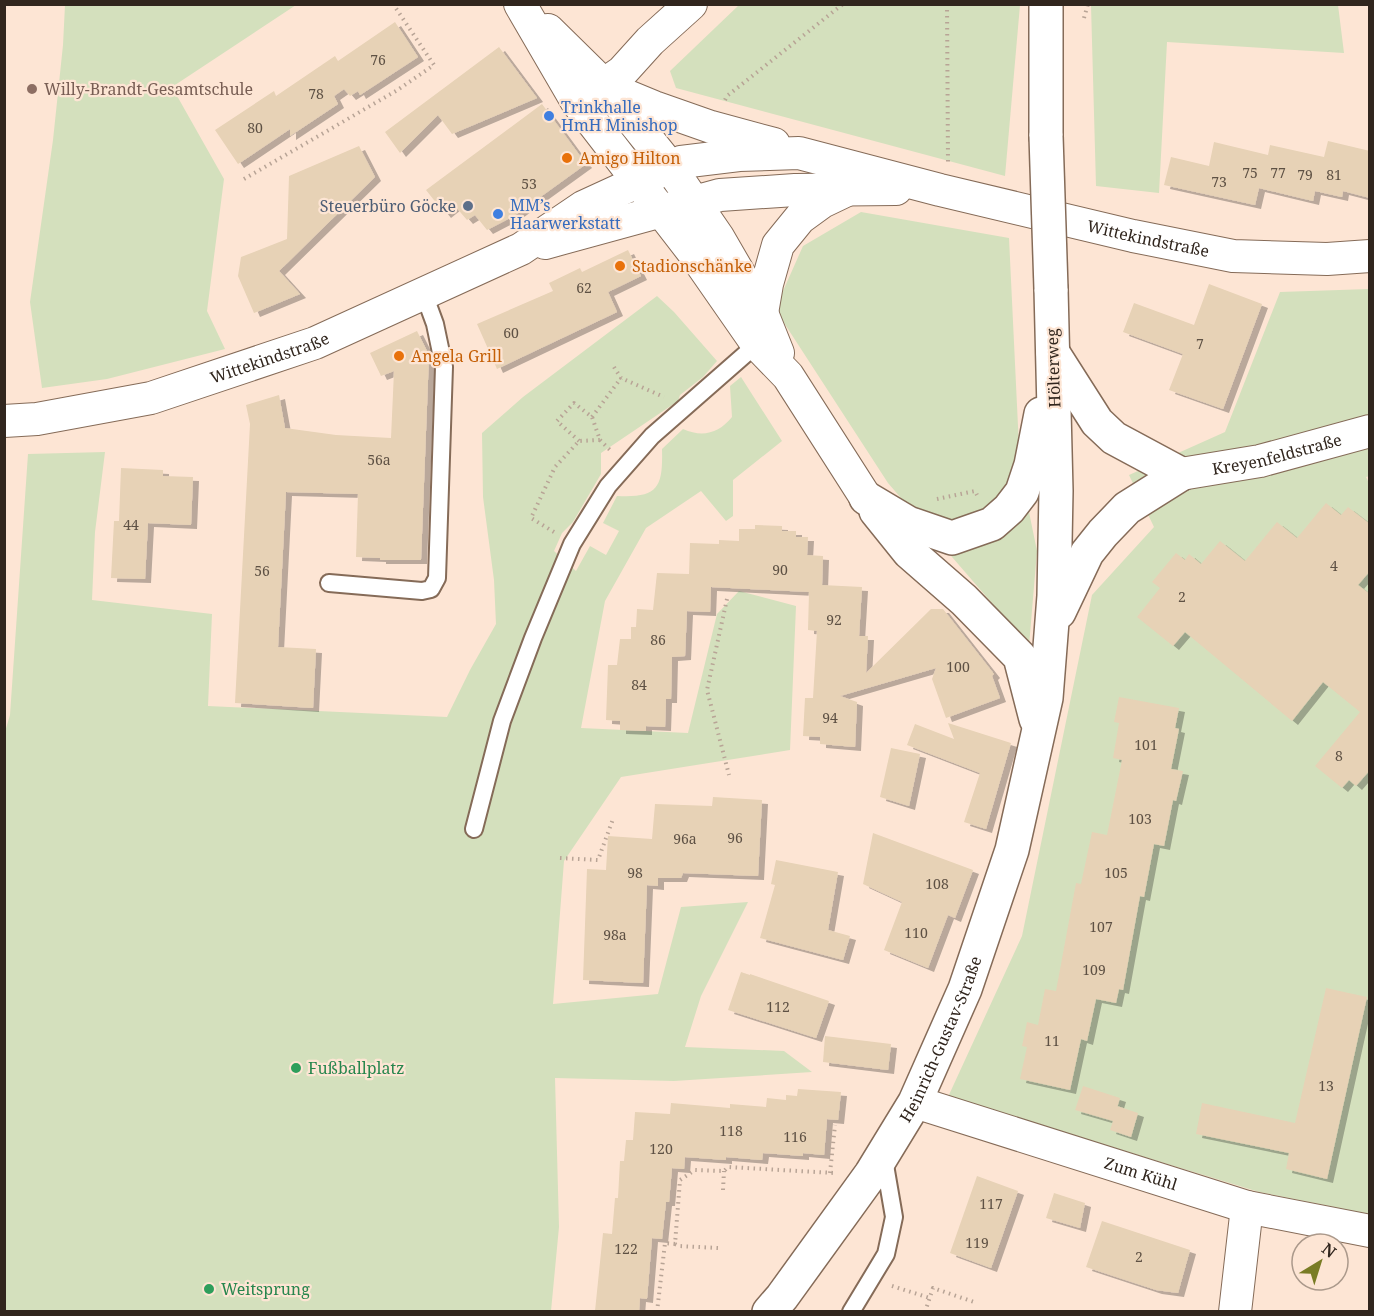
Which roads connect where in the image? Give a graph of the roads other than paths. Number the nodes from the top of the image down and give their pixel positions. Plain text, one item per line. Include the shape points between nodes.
1 (521, 4) edge
2 (691, 4) edge
3 (1046, 4) edge
4 (604, 86) junction
5 (578, 102) junction
6 (799, 153) junction
7 (670, 167) junction
8 (638, 182) junction
9 (940, 190) junction
10 (845, 191) junction
11 (694, 202) junction
12 (661, 211) junction
13 (521, 249) junction
14 (1370, 256) edge
15 (424, 294) junction
16 (762, 312) junction
17 (757, 344) junction
18 (1053, 352) junction
19 (788, 376) junction
20 (4, 421) edge
21 (1370, 431) edge
22 (1181, 474) junction
23 (866, 498) junction
24 (329, 583) dead end
25 (1052, 626) junction
26 (1039, 730) junction
27 (474, 830) dead end
28 (915, 1102) junction
29 (877, 1165) junction
30 (1247, 1207) junction
31 (1370, 1231) edge
32 (769, 1311) edge
33 (851, 1311) edge
34 (1234, 1311) edge

1 - 4 street
1 - 5 street
2 - 4 street
3 - 18 street, Hölterweg, bridge
4 - 5 street
4 - 6 street via 711,127
4 - 7 street
5 - 8 street
6 - 7 street, Wittekindstraße via 739,154
6 - 9 street, Wittekindstraße
7 - 8 street, Wittekindstraße
7 - 11 street
8 - 12 street
8 - 13 street, Wittekindstraße via 583,207
9 - 10 street, Wittekindstraße
9 - 14 street, Wittekindstraße via 1233,256
10 - 11 street, Wittekindstraße via 720,195
10 - 16 street, Wittekindstraße via 800,218 777,245
11 - 12 street, Wittekindstraße
11 - 16 street
12 - 13 street, Wittekindstraße
12 - 17 street
13 - 15 street, Wittekindstraße
15 - 20 street, Wittekindstraße via 315,343 151,398 37,419
15 - 24 lane via 438,332 444,367 437,578 431,589 422,591
16 - 19 street
17 - 19 street
17 - 27 lane via 652,436 608,486 572,544 502,722
18 - 22 street via 1097,422 1114,438
18 - 23 street via 1022,492 992,524 952,538 908,523
18 - 25 street, Hölterweg via 1056,491
19 - 23 street
21 - 22 street, Kreyenfeldstraße via 1260,461
22 - 25 street via 1127,508 1103,533 1087,553
23 - 26 street via 909,552 1020,657
25 - 26 street, Hölterweg
26 - 28 street, Heinrich-Gustav-Straße via 1012,850 988,925 965,989
28 - 29 street, Heinrich-Gustav-Straße
28 - 30 street, Zum Kühl
29 - 32 street, Heinrich-Gustav-Straße
29 - 33 lane via 894,1217 886,1254
30 - 31 street, Zum Kühl
30 - 34 street

